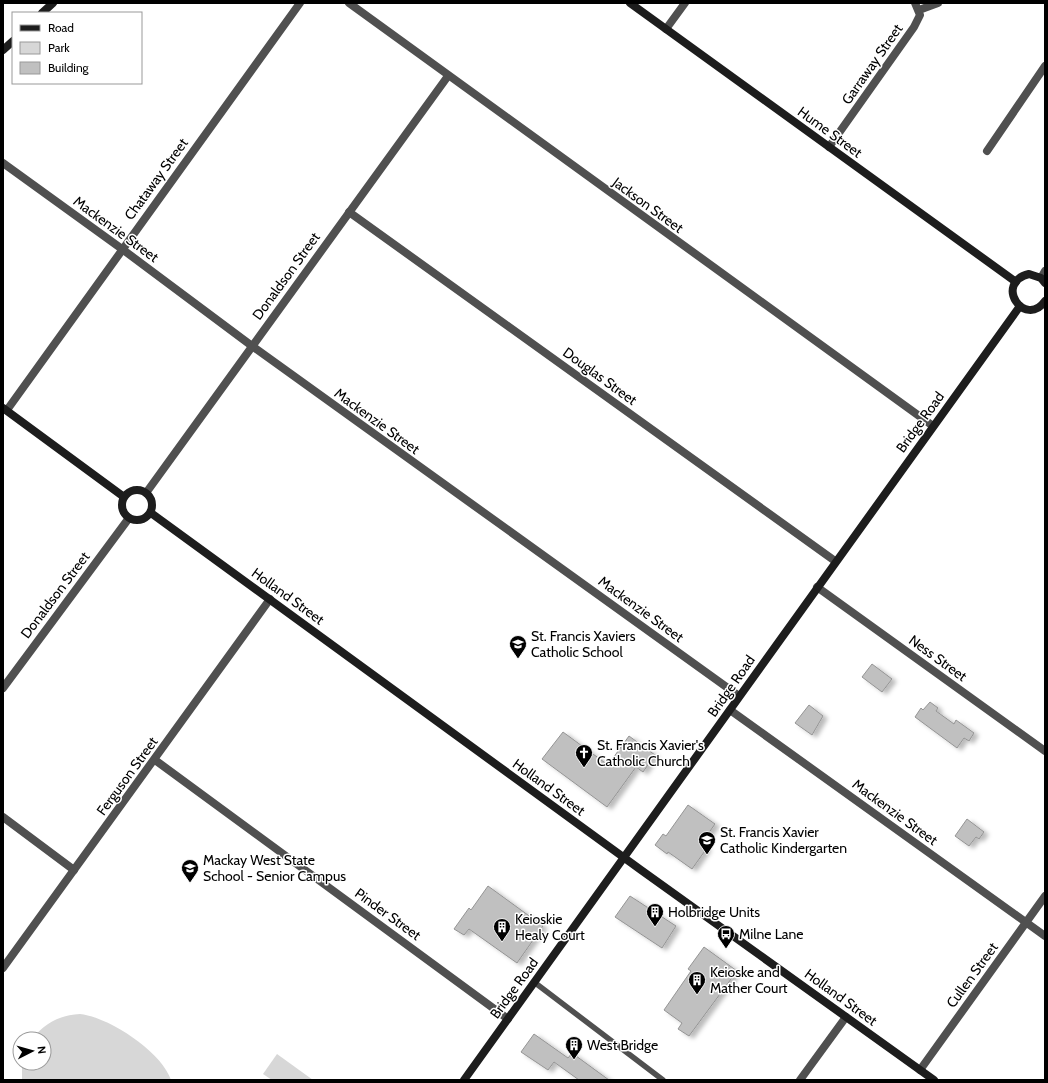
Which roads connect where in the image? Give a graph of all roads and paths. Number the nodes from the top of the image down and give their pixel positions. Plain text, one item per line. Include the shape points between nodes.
1 (53, 3) edge
2 (300, 3) edge
3 (349, 3) edge
4 (630, 3) edge
5 (685, 3) edge
6 (938, 3) edge
7 (917, 7) edge
8 (43, 12) edge
9 (666, 29) junction
10 (12, 42) edge
11 (3, 50) edge
12 (1045, 66) edge
13 (448, 76) junction
14 (829, 147) junction
15 (987, 151) dead end
16 (3, 163) edge
17 (349, 212) junction
18 (122, 249) junction
19 (1044, 277) edge
20 (1016, 282) junction
21 (1045, 301) edge
22 (1020, 306) junction
23 (252, 346) junction
24 (5, 409) edge
25 (933, 426) junction
26 (146, 493) junction
27 (124, 497) junction
28 (151, 513) junction
29 (129, 518) junction
30 (835, 561) junction
31 (817, 587) junction
32 (270, 599) junction
33 (3, 688) edge
34 (739, 696) junction
35 (730, 710) junction
36 (1045, 751) edge
37 (155, 760) junction
38 (3, 817) edge
39 (624, 857) junction
40 (74, 870) junction
41 (1045, 896) edge
42 (1026, 922) junction
43 (1045, 936) edge
44 (3, 968) edge
45 (534, 982) junction
46 (846, 1017) junction
47 (508, 1019) junction
48 (920, 1070) junction
49 (464, 1080) edge
50 (663, 1080) edge
51 (800, 1080) edge
52 (934, 1080) edge

1 - 8 street
2 - 18 street, Chataway Street
3 - 13 street, Jackson Street
4 - 9 street, Hume Street
5 - 9 street
6 - 7 street, Garraway Street
7 - 14 street, Garraway Street via 920,15 914,27
9 - 14 street, Hume Street
10 - 11 street
12 - 15 street
13 - 17 street, Donaldson Street
13 - 25 street, Jackson Street
14 - 20 street, Hume Street
16 - 18 street, Mackenzie Street
17 - 23 street, Donaldson Street
17 - 30 street, Douglas Street
18 - 23 street, Mackenzie Street
18 - 24 street, Chataway Street
19 - 20 street via 1029,274
20 - 22 street via 1012,290 1013,296
21 - 22 street via 1036,309 1030,310
22 - 25 street, Bridge Road
23 - 26 street, Donaldson Street
23 - 34 street, Mackenzie Street
24 - 27 street
25 - 30 street, Bridge Road
26 - 27 street via 130,491
26 - 28 street via 153,503
27 - 29 street via 122,510
28 - 29 street via 139,521
28 - 32 street, Holland Street
29 - 33 street, Donaldson Street
30 - 31 street, Bridge Road
31 - 34 street, Bridge Road
31 - 36 street, Ness Street
32 - 37 street, Ferguson Street
32 - 39 street, Holland Street
34 - 35 street, Bridge Road
35 - 39 street, Bridge Road
35 - 42 street, Mackenzie Street
37 - 40 street, Ferguson Street
37 - 47 street, Pinder Street
38 - 40 street
39 - 45 street, Bridge Road
39 - 46 street, Holland Street
40 - 44 street, Ferguson Street
41 - 42 street, Cullen Street
42 - 43 street, Mackenzie Street
42 - 48 street, Cullen Street
45 - 47 street, Bridge Road
45 - 50 lane
46 - 48 street, Holland Street
46 - 51 street
47 - 49 street, Bridge Road
48 - 52 street, Holland Street

